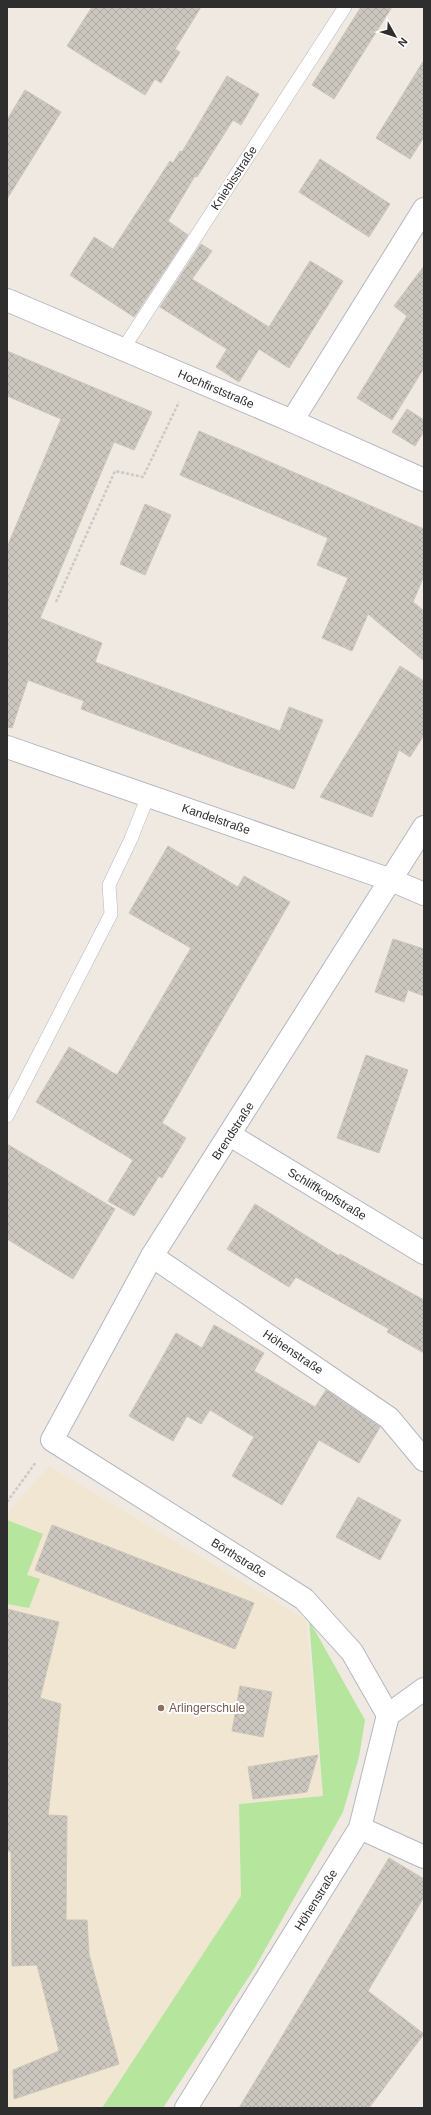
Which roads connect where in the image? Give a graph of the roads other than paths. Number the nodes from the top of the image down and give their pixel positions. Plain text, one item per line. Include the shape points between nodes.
1 (345, 7) edge
2 (424, 209) edge
3 (7, 300) edge
4 (122, 349) junction
5 (292, 421) junction
6 (424, 480) edge
7 (7, 746) edge
8 (148, 796) junction
9 (424, 827) edge
10 (391, 880) junction
11 (424, 894) edge
12 (7, 1116) edge
13 (230, 1136) junction
14 (424, 1253) edge
15 (152, 1256) junction
16 (52, 1440) joint
17 (424, 1460) edge
18 (424, 1688) edge
19 (388, 1715) junction
20 (360, 1828) junction
21 (424, 1857) edge
22 (186, 2108) edge

1 - 4 lane, Kniebisstraße
2 - 5 street
3 - 4 street, Hochfirststraße
4 - 5 street, Hochfirststraße
5 - 6 street, Hochfirststraße
7 - 8 street, Kandelstraße
8 - 10 street, Kandelstraße
8 - 12 lane via 131,839 108,885 111,914
9 - 10 street, Brendstraße
10 - 11 street, Kandelstraße
10 - 13 street, Brendstraße
13 - 14 street, Schliffkopfstraße
13 - 15 street, Brendstraße
15 - 16 street, Brendstraße
15 - 17 street, Höhenstraße via 389,1418
16 - 19 street, Börthstraße via 304,1599 352,1652
18 - 19 street
19 - 20 street, Höhenstraße
20 - 21 street
20 - 22 street, Höhenstraße

